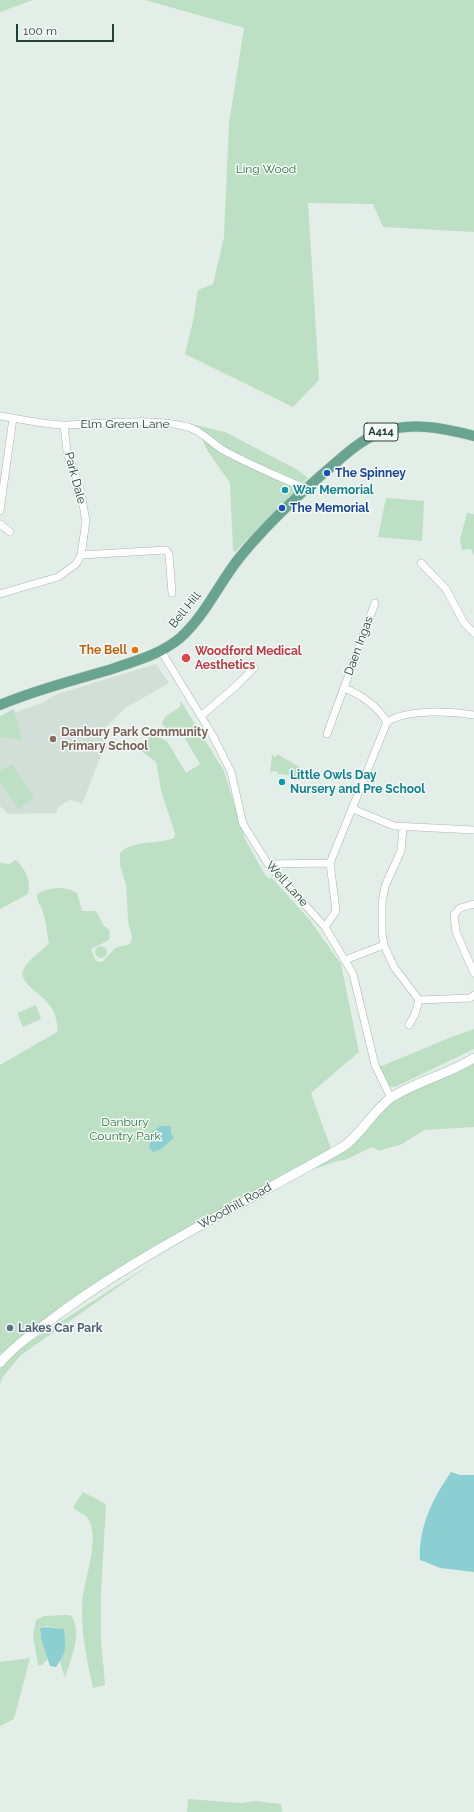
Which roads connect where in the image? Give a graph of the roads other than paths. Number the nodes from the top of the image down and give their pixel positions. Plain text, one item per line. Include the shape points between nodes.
1 (0, 416) edge
2 (12, 418) junction
3 (64, 425) junction
4 (474, 436) edge
5 (306, 489) junction
6 (0, 511) edge
7 (0, 524) edge
8 (10, 532) dead end
9 (81, 555) junction
10 (421, 564) dead end
11 (172, 593) dead end
12 (0, 594) edge
13 (375, 603) dead end
14 (474, 633) edge
15 (161, 651) junction
16 (254, 668) dead end
17 (344, 688) junction
18 (0, 705) edge
19 (474, 714) edge
20 (201, 716) junction
21 (387, 722) junction
22 (327, 734) dead end
23 (353, 809) junction
24 (403, 827) junction
25 (474, 830) edge
26 (268, 864) junction
27 (330, 864) junction
28 (474, 904) edge
29 (325, 927) junction
30 (384, 945) junction
31 (345, 960) junction
32 (474, 973) edge
33 (474, 995) edge
34 (419, 1000) junction
35 (409, 1025) dead end
36 (474, 1058) edge
37 (391, 1098) junction
38 (0, 1363) edge

1 - 2 street, Elm Green Lane
2 - 3 street, Elm Green Lane
2 - 6 street
3 - 5 street, Elm Green Lane via 164,422 189,427 245,462
3 - 9 street, Park Dale via 67,452 80,488 86,521
4 - 5 main road, A414 via 441,428 421,427 379,433 358,445
5 - 15 main road, Bell Hill / A414 via 239,558 196,620 181,637
7 - 8 street
9 - 11 street via 166,550 169,554
9 - 12 street via 76,564 58,577
10 - 14 street via 446,589 464,623
13 - 17 street, Daen Ingas
15 - 18 main road, Bell Hill / A414 via 97,674 31,692
15 - 20 street, Well Lane
16 - 20 street
17 - 21 street, Daen Ingas via 363,697
17 - 22 street, Daen Ingas
19 - 21 street via 415,714 394,717
20 - 26 street, Well Lane via 231,772 243,824
21 - 23 street
23 - 24 street via 394,826
23 - 27 street
24 - 25 street
24 - 30 street via 401,850 385,886 382,903
26 - 27 street
26 - 29 street, Well Lane
27 - 29 street via 336,911
28 - 32 street via 460,908 454,915 456,932
29 - 31 street, Well Lane
30 - 31 street
30 - 34 street via 394,967
31 - 37 street, Well Lane via 353,974 360,997 375,1066
33 - 34 street via 470,998
34 - 35 street
36 - 37 street, Woodhill Road
37 - 38 street, Woodhill Road via 343,1146 96,1287 13,1348

